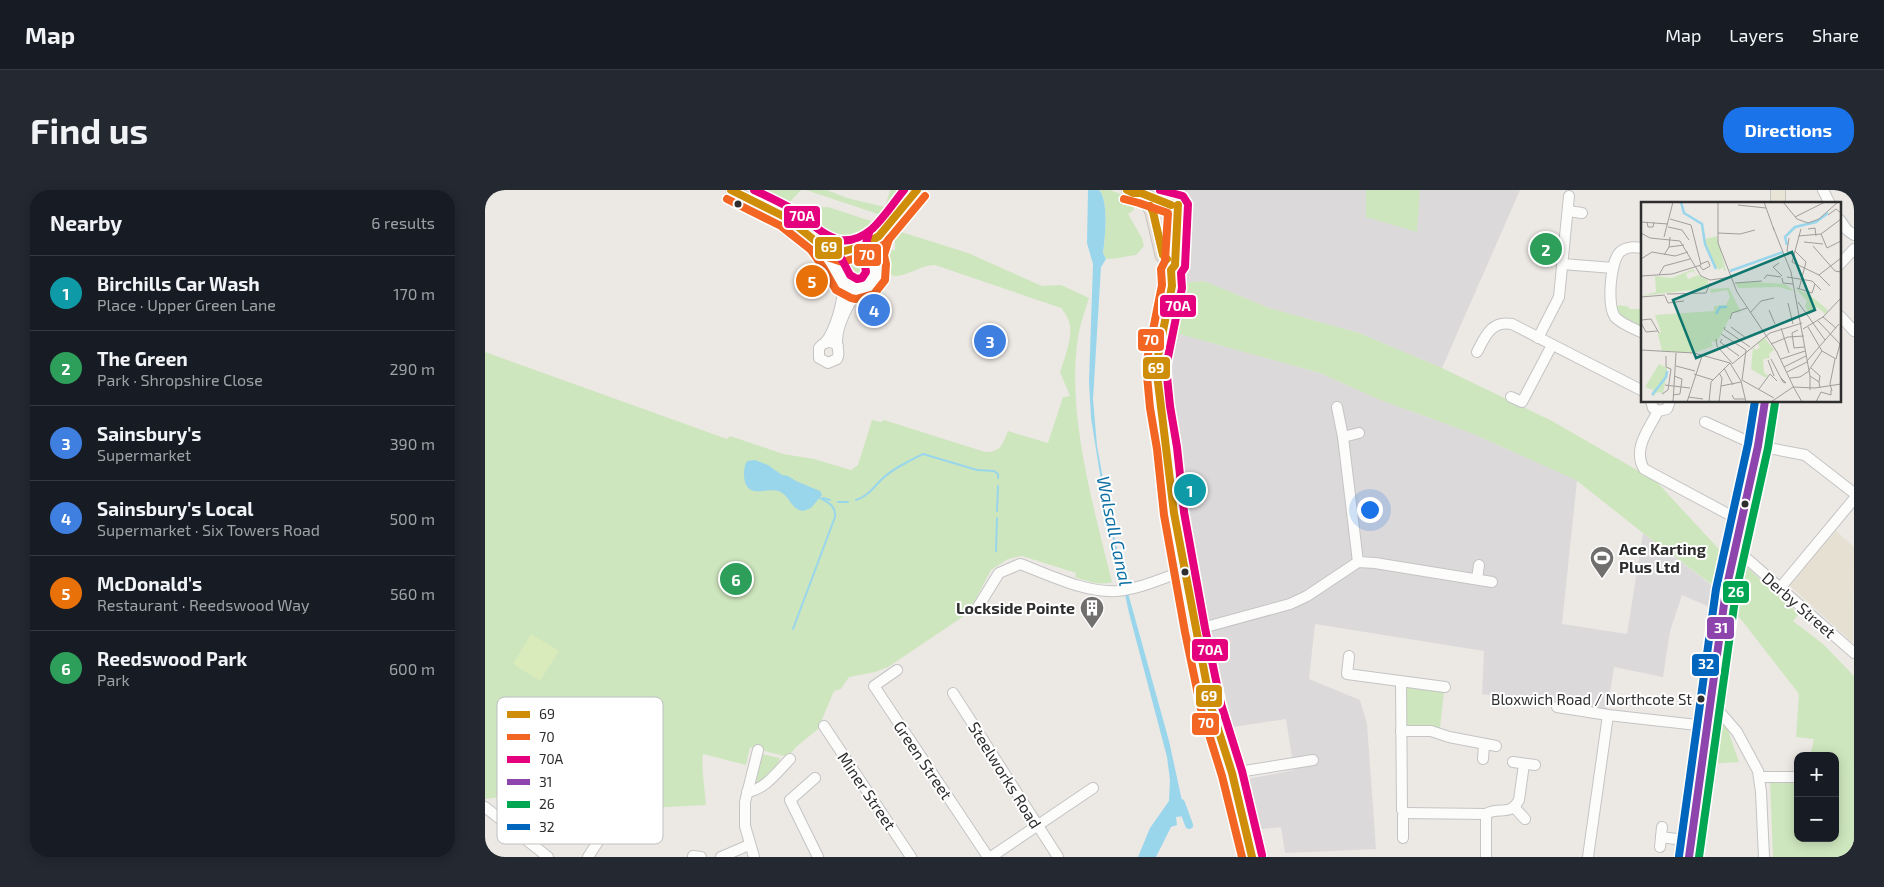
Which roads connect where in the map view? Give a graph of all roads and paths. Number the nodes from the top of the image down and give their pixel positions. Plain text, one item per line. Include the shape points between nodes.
1 (731, 190) edge
2 (1769, 190) edge
3 (1823, 190) edge
4 (1130, 191) edge
5 (916, 194) edge
6 (1569, 196) dead end
7 (1775, 201) edge
8 (1829, 202) edge
9 (1174, 203) edge
10 (1150, 206) junction
11 (1568, 211) junction
12 (1582, 213) dead end
13 (1841, 221) edge
14 (881, 234) junction
15 (1854, 235) edge
16 (819, 244) junction
17 (1641, 248) edge
18 (1854, 249) edge
19 (853, 250) junction
20 (875, 262) junction
21 (1841, 263) edge
22 (1169, 264) junction
23 (1562, 264) junction
24 (1613, 268) junction
25 (837, 271) junction
26 (842, 282) junction
27 (862, 288) junction
28 (1841, 317) edge
29 (1854, 331) edge
30 (1641, 332) edge
31 (1538, 338) junction
32 (825, 343) junction
33 (1551, 345) junction
34 (838, 346) junction
35 (1477, 352) dead end
36 (1641, 390) edge
37 (1511, 397) dead end
38 (1651, 402) edge
39 (1670, 402) edge
40 (1765, 402) edge
41 (1337, 407) dead end
42 (1658, 411) junction
43 (1705, 422) dead end
44 (1359, 433) dead end
45 (1343, 437) junction
46 (1758, 446) junction
47 (1854, 493) edge
48 (1854, 499) edge
49 (1741, 521) junction
50 (1745, 557) dead end
51 (1358, 562) junction
52 (1479, 565) dead end
53 (1184, 571) junction
54 (1477, 579) junction
55 (1492, 582) dead end
56 (1780, 588) junction
57 (978, 606) dead end
58 (1195, 630) junction
59 (1854, 653) edge
60 (1349, 656) dead end
61 (897, 670) dead end
62 (1401, 682) junction
63 (1445, 687) dead end
64 (953, 693) dead end
65 (1557, 707) dead end
66 (1718, 710) dead end
67 (1608, 715) junction
68 (1717, 724) junction
69 (824, 726) dead end
70 (1401, 731) junction
71 (1484, 745) junction
72 (1496, 746) dead end
73 (758, 750) dead end
74 (790, 759) dead end
75 (1483, 759) dead end
76 (1313, 760) dead end
77 (1513, 762) dead end
78 (1524, 764) junction
79 (1535, 765) dead end
80 (1232, 773) junction
81 (1759, 777) junction
82 (1794, 777) edge
83 (815, 778) dead end
84 (1093, 788) dead end
85 (747, 792) junction
86 (485, 807) edge
87 (1514, 807) junction
88 (1405, 813) junction
89 (1486, 814) junction
90 (497, 817) edge
91 (1525, 819) dead end
92 (1037, 826) junction
93 (1661, 837) dead end
94 (1403, 838) dead end
95 (1691, 841) junction
96 (532, 844) edge
97 (596, 844) edge
98 (749, 844) junction
99 (548, 857) edge
100 (588, 857) edge
101 (721, 857) edge
102 (754, 857) edge
103 (818, 857) edge
104 (911, 857) edge
105 (989, 857) edge
106 (1058, 857) edge
107 (1252, 857) edge
108 (1487, 857) edge
109 (1588, 857) edge
110 (1689, 857) edge
111 (1764, 857) edge

1 - 16 street via 787,218
2 - 7 main road
3 - 8 street
4 - 9 street
4 - 10 street
5 - 14 street
6 - 11 street
9 - 10 street
9 - 22 highway
10 - 22 highway via 1163,255
11 - 12 street
11 - 23 street
13 - 15 street
14 - 19 street
14 - 20 street via 873,255
16 - 19 street via 837,252
16 - 25 street
17 - 24 street via 1629,247 1620,252
18 - 21 street
19 - 20 street via 866,251
19 - 25 street via 840,258
20 - 27 street via 876,275
22 - 53 highway via 1171,286 1167,316 1155,366
23 - 24 street
23 - 31 street via 1559,297
24 - 30 street via 1610,305 1617,319
25 - 26 street
26 - 27 street via 849,287
26 - 32 street via 842,299
27 - 34 street via 847,306 837,338
28 - 29 street
31 - 33 street
31 - 35 street via 1512,324 1499,324 1488,332
32 - 34 street via 832,342
32 - 34 street via 818,354 825,362 837,360
33 - 36 street
33 - 37 street via 1522,402
38 - 42 street
39 - 42 street via 1667,409
40 - 46 main road
41 - 45 street
42 - 49 street via 1640,446 1639,457 1644,469
43 - 46 street
44 - 45 street
45 - 51 street
46 - 47 street via 1805,455
46 - 49 main road
48 - 56 street
49 - 68 main road via 1726,590
50 - 56 street, Derby Street
51 - 54 street
51 - 58 street via 1290,604
52 - 54 street
53 - 57 street via 1132,588 1106,591 1020,564 999,574
53 - 58 highway
54 - 55 street
56 - 59 street, Derby Street
58 - 80 highway via 1211,707
60 - 62 street via 1347,674
61 - 105 street, Green Street via 874,686
62 - 63 street
62 - 70 street
64 - 92 street, Steelworks Road
65 - 67 street
66 - 68 street
67 - 68 street
67 - 109 street
68 - 81 street via 1737,732
68 - 95 main road
69 - 104 street, Miner Street
70 - 71 street via 1431,731
70 - 88 street via 1402,810
71 - 72 street
71 - 75 street
73 - 85 street
74 - 85 street via 769,782 758,790
76 - 80 street
77 - 78 street
78 - 79 street
78 - 87 street via 1519,800
80 - 107 highway
81 - 82 street
81 - 111 street
83 - 103 street via 789,800
84 - 92 street
85 - 98 street via 745,826
86 - 90 street
87 - 89 street
87 - 91 street
88 - 89 street
88 - 94 street
89 - 108 street
92 - 105 street
92 - 106 street, Steelworks Road
93 - 95 street
95 - 110 main road
96 - 99 street
97 - 100 street
98 - 101 street
98 - 102 street

